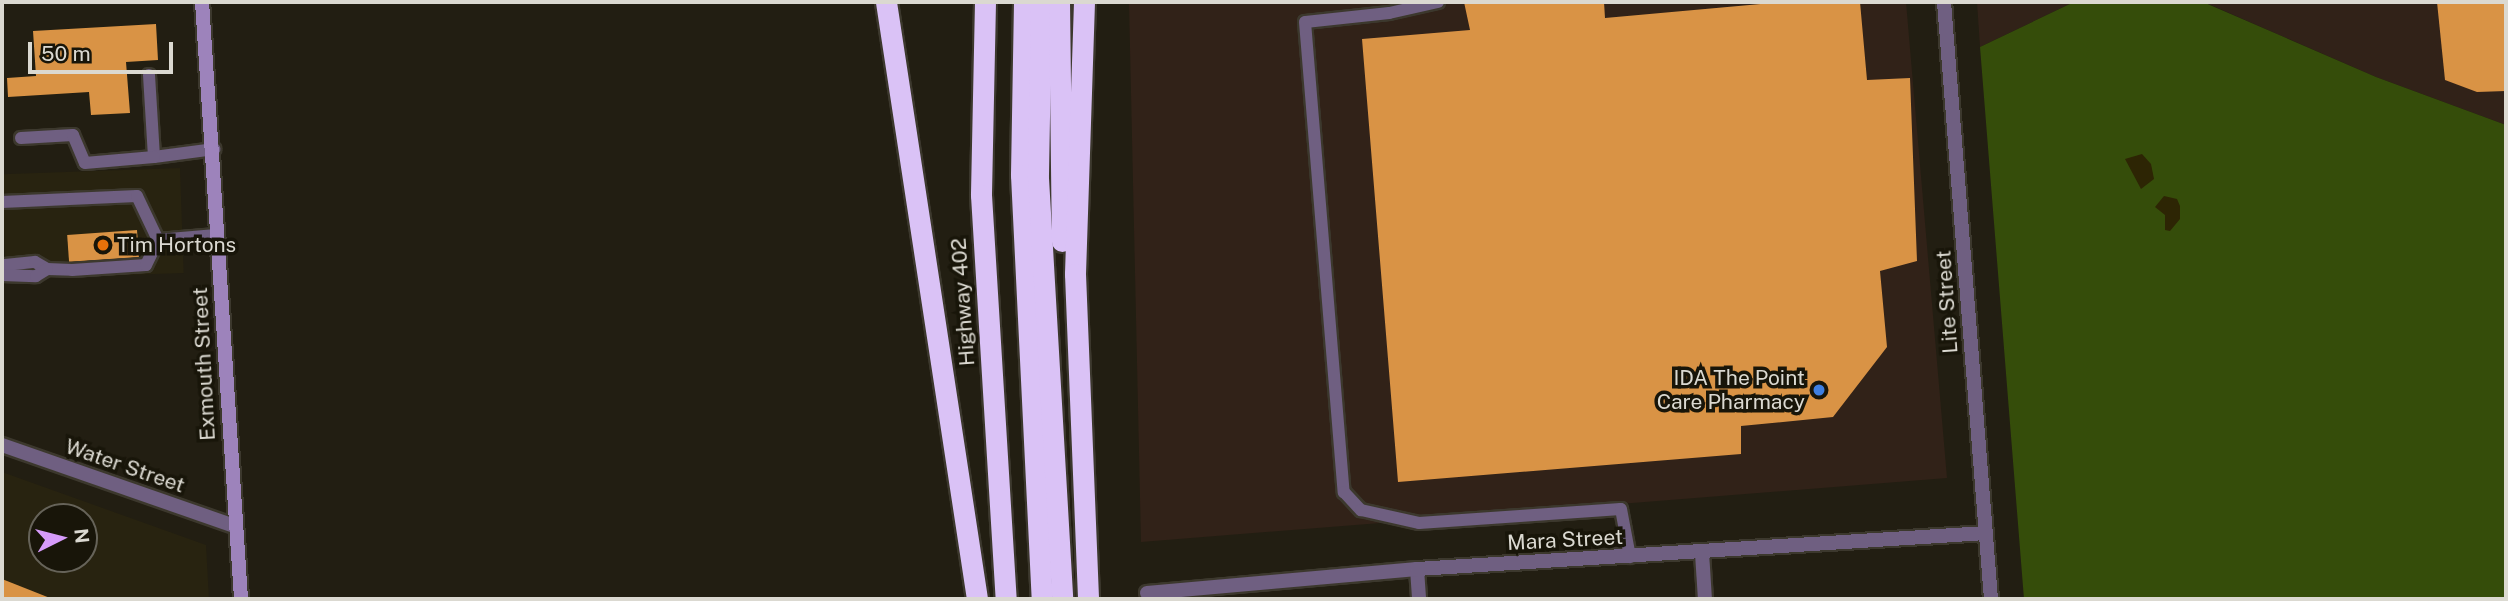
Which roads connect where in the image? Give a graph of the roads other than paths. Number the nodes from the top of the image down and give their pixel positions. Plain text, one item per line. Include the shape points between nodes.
1 (202, 2) edge
2 (886, 2) edge
3 (985, 2) edge
4 (1024, 2) edge
5 (1041, 2) edge
6 (1059, 2) edge
7 (1084, 2) edge
8 (1438, 2) edge
9 (1944, 2) edge
10 (149, 75) dead end
11 (21, 138) dead end
12 (214, 149) junction
13 (154, 157) junction
14 (2, 202) edge
15 (216, 235) junction
16 (158, 240) junction
17 (2, 269) edge
18 (47, 269) junction
19 (2, 275) edge
20 (2, 445) edge
21 (1083, 505) junction
22 (235, 526) junction
23 (1986, 533) junction
24 (1702, 553) junction
25 (1630, 557) junction
26 (1417, 569) junction
27 (1147, 596) edge
28 (241, 599) edge
29 (977, 599) edge
30 (1006, 599) edge
31 (1042, 599) edge
32 (1062, 599) edge
33 (1088, 599) edge
34 (1419, 599) edge
35 (1705, 599) edge
36 (1991, 599) edge

1 - 12 main road, Exmouth Street
2 - 29 highway
3 - 30 highway, Highway 402 via 982,208
4 - 31 highway via 1021,175
5 - 32 highway via 1038,178
6 - 21 highway via 1056,81 1062,254
7 - 21 highway via 1074,274
8 - 25 lane via 1389,13 1305,22 1344,492 1361,510 1419,523 1621,509
9 - 23 street, Lite Street
10 - 13 lane
11 - 13 lane via 73,135 85,163
12 - 13 lane
12 - 15 main road, Exmouth Street
14 - 16 lane via 137,195
15 - 16 lane
15 - 22 main road, Exmouth Street
16 - 18 lane via 146,265
17 - 18 lane via 36,262
18 - 19 lane via 36,276
20 - 22 street, Water Street
21 - 33 highway
22 - 28 main road, Exmouth Street
23 - 24 street, Mara Street
23 - 36 street, Lite Street
24 - 25 street, Mara Street
24 - 35 street
25 - 26 street, Mara Street
26 - 27 street, Mara Street
26 - 34 street

